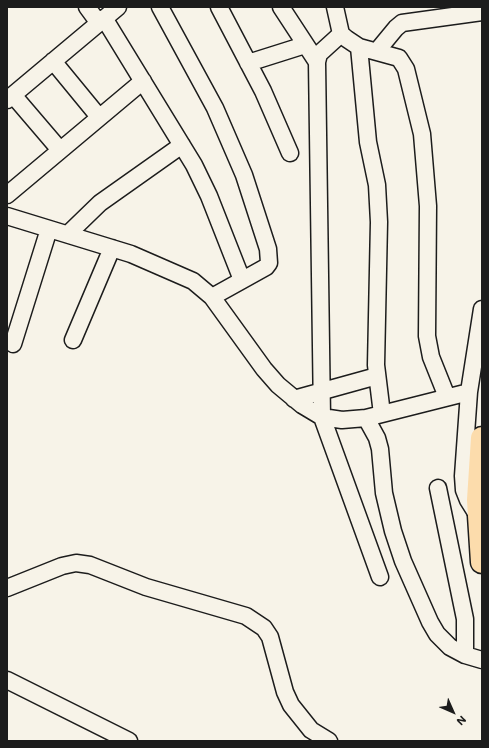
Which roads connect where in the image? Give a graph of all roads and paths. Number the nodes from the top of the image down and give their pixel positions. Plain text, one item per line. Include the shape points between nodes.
1 (87, 7) edge
2 (118, 7) edge
3 (160, 7) edge
4 (219, 7) edge
5 (281, 7) edge
6 (335, 7) edge
7 (412, 7) edge
8 (482, 12) edge
9 (101, 20) junction
10 (396, 28) junction
11 (341, 34) junction
12 (305, 45) junction
13 (359, 47) junction
14 (377, 51) junction
15 (53, 60) junction
16 (317, 62) junction
17 (248, 63) junction
18 (143, 81) junction
19 (10, 97) edge
20 (100, 117) junction
21 (182, 145) junction
22 (60, 150) junction
23 (290, 153) dead end
24 (7, 195) edge
25 (7, 216) edge
26 (49, 229) junction
27 (68, 234) junction
28 (112, 248) junction
29 (242, 280) junction
30 (212, 297) junction
31 (482, 309) edge
32 (73, 340) dead end
33 (13, 344) dead end
34 (377, 376) junction
35 (322, 390) junction
36 (468, 392) junction
37 (447, 397) junction
38 (294, 399) junction
39 (382, 414) junction
40 (322, 417) junction
41 (366, 418) junction
42 (482, 438) edge
43 (438, 488) dead end
44 (479, 517) junction
45 (482, 562) edge
46 (380, 577) dead end
47 (7, 588) edge
48 (465, 655) junction
49 (482, 660) edge
50 (7, 680) edge
51 (129, 741) edge
52 (329, 741) edge

1 - 9 street
2 - 9 street
3 - 29 street via 215,108 244,175 264,234 269,263
4 - 17 street
5 - 12 street
6 - 11 street
7 - 10 street
8 - 10 street via 412,21
9 - 15 street
9 - 18 street
10 - 14 street
11 - 13 street
11 - 16 street via 319,54
12 - 16 street
12 - 17 street
13 - 14 street
13 - 34 street via 368,142 377,185
14 - 37 street via 392,54 404,64 422,134 428,206 427,336 431,357
15 - 19 street
15 - 20 street
16 - 35 street
17 - 23 street
18 - 20 street
18 - 21 street
19 - 22 street
20 - 22 street
21 - 27 street via 100,203
21 - 29 street via 209,196
22 - 24 street
25 - 26 street
26 - 27 street
26 - 33 street
27 - 28 street
28 - 30 street via 193,281
28 - 32 street
29 - 30 street
30 - 38 street via 264,369
31 - 36 street
34 - 35 street
34 - 39 street
35 - 38 street
35 - 40 street
36 - 37 street
36 - 44 street via 464,485 468,500
37 - 39 street
38 - 40 street
39 - 41 street
40 - 41 street via 342,420
40 - 46 street
41 - 48 street via 380,449 384,492 403,561 437,634 450,647
42 - 44 highway
43 - 48 street via 466,619
44 - 45 highway
47 - 52 street via 76,563 90,565 146,587 246,616 264,628 270,637 291,705 311,730
48 - 49 street
50 - 51 street

